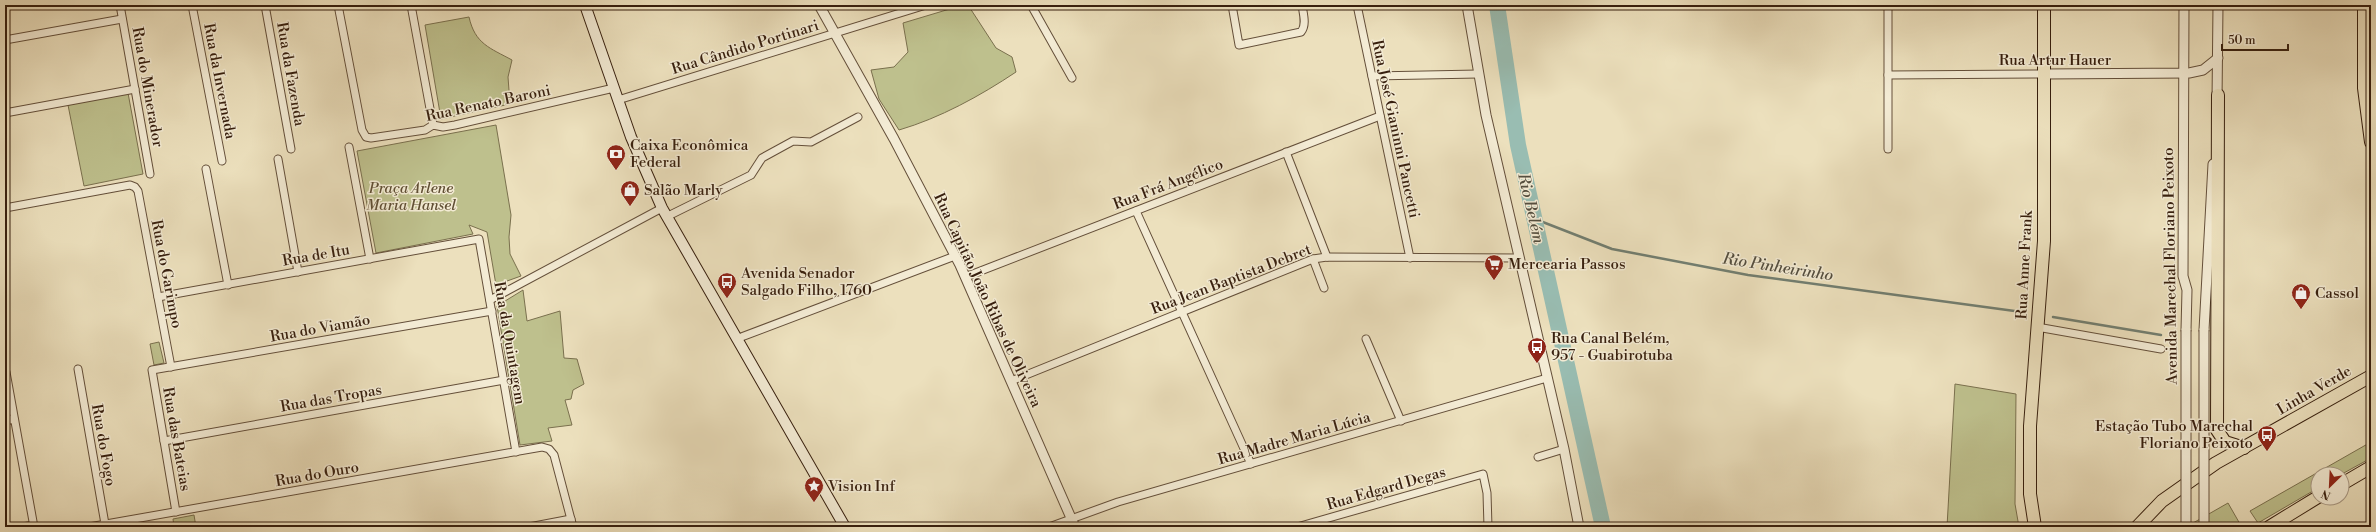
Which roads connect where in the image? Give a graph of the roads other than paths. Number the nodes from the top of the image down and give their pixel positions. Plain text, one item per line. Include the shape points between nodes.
1 (120, 5) edge
2 (192, 5) edge
3 (265, 5) edge
4 (338, 5) edge
5 (411, 5) edge
6 (585, 5) edge
7 (820, 5) edge
8 (926, 5) edge
9 (1031, 5) edge
10 (1232, 5) edge
11 (1302, 5) edge
12 (1358, 5) edge
13 (1467, 5) edge
14 (1888, 5) edge
15 (2044, 5) edge
16 (2184, 5) edge
17 (2218, 5) edge
18 (2364, 5) edge
19 (122, 19) junction
20 (834, 33) junction
21 (5, 40) edge
22 (2218, 58) junction
23 (2183, 73) junction
24 (1478, 74) junction
25 (1888, 74) junction
26 (2044, 74) junction
27 (1372, 76) junction
28 (1072, 78) dead end
29 (614, 88) junction
30 (135, 89) junction
31 (2218, 95) junction
32 (618, 100) junction
33 (5, 112) edge
34 (1380, 116) junction
35 (858, 117) dead end
36 (433, 125) junction
37 (2371, 142) edge
38 (349, 146) dead end
39 (291, 148) dead end
40 (1888, 149) dead end
41 (1286, 152) junction
42 (278, 159) dead end
43 (222, 161) dead end
44 (206, 169) dead end
45 (150, 174) dead end
46 (5, 208) edge
47 (1136, 211) junction
48 (664, 212) junction
49 (479, 239) joint
50 (955, 256) junction
51 (1327, 257) junction
52 (1410, 258) junction
53 (1519, 258) junction
54 (370, 259) junction
55 (1313, 259) junction
56 (298, 272) junction
57 (2218, 274) junction
58 (965, 277) junction
59 (228, 284) junction
60 (1324, 288) dead end
61 (158, 297) junction
62 (490, 300) junction
63 (2205, 300) junction
64 (492, 311) junction
65 (1182, 312) junction
66 (2037, 327) junction
67 (1366, 338) dead end
68 (736, 339) junction
69 (2161, 349) dead end
70 (171, 367) junction
71 (78, 369) dead end
72 (152, 370) joint
73 (6, 372) dead end
74 (2371, 376) edge
75 (1547, 378) junction
76 (504, 380) junction
77 (1011, 381) junction
78 (14, 419) junction
79 (5, 421) edge
80 (1401, 421) junction
81 (164, 441) junction
82 (2244, 448) junction
83 (1564, 450) junction
84 (516, 452) junction
85 (1538, 457) dead end
86 (1251, 464) junction
87 (2371, 467) edge
88 (2350, 479) edge
89 (2310, 502) edge
90 (176, 512) junction
91 (571, 519) junction
92 (1073, 523) edge
93 (105, 524) junction
94 (33, 526) edge
95 (23, 527) edge
96 (89, 527) edge
97 (529, 527) edge
98 (573, 527) edge
99 (845, 527) edge
100 (1049, 527) edge
101 (1297, 527) edge
102 (1488, 527) edge
103 (1579, 527) edge
104 (2035, 527) edge
105 (2137, 527) edge
106 (2186, 527) edge
107 (2204, 527) edge
108 (2269, 527) edge

1 - 19 street, Rua do Minerador
2 - 43 street, Rua da Invernada
3 - 39 street, Rua da Fazenda
4 - 36 street, Rua Renato Baroni via 361,127 366,136 376,138 397,135 425,130
5 - 36 street
6 - 29 main road
7 - 20 street, Rua Capitão João Ribas de Oliveira
8 - 20 street, Rua Cândido Portinari
9 - 28 street
10 - 11 street via 1239,45 1301,32 1304,20
12 - 27 street, Rua José Gianinni Pancetti
13 - 24 street
14 - 25 street
15 - 26 main road, Rua Anne Frank
16 - 23 street, Avenida Marechal Floriano Peixoto
17 - 22 street
18 - 37 main road via 2364,88
19 - 21 street
19 - 30 street, Rua do Minerador
20 - 32 street, Rua Cândido Portinari
20 - 50 street, Rua Capitão João Ribas de Oliveira via 894,139
22 - 23 street, Rua Artur Hauer via 2196,72
22 - 31 street
23 - 26 street, Rua Artur Hauer
23 - 106 street, Avenida Marechal Floriano Peixoto, bridge via 2183,276 2187,290
24 - 27 street
24 - 53 street via 1489,133
25 - 26 street, Rua Artur Hauer
25 - 40 street
26 - 66 main road, Rua Anne Frank via 2044,241
27 - 34 street, Rua José Gianinni Pancetti
29 - 32 main road
29 - 36 street, Rua Renato Baroni via 455,125
30 - 33 street
30 - 45 street, Rua do Minerador
31 - 57 main road
31 - 63 street
32 - 48 main road via 639,157
34 - 41 street, Rua Frá Angélico
34 - 52 street, Rua José Gianinni Pancetti
35 - 48 street via 811,142 793,141 762,158 751,175
38 - 54 street
41 - 47 street, Rua Frá Angélico
41 - 51 street
42 - 56 street
44 - 59 street
46 - 61 street, Rua do Garimpo via 130,185 135,187 138,191
47 - 58 street, Rua Frá Angélico
47 - 65 street
48 - 62 street
48 - 68 main road
49 - 54 street, Rua de Itu
49 - 62 street, Rua da Quintagem
50 - 58 street, Rua Capitão João Ribas de Oliveira
50 - 68 street
51 - 52 street, Rua Jean Baptista Debret
51 - 55 street, Rua Jean Baptista Debret
52 - 53 street, Rua Jean Baptista Debret
53 - 75 street
54 - 56 street, Rua de Itu
55 - 60 street
55 - 65 street, Rua Jean Baptista Debret
56 - 59 street, Rua de Itu
57 - 63 street
57 - 82 main road via 2218,430 2225,442
58 - 77 street, Rua Capitão João Ribas de Oliveira
59 - 61 street, Rua de Itu
61 - 70 street, Rua do Garimpo
62 - 64 street, Rua da Quintagem
63 - 107 street, bridge
64 - 70 street, Rua do Viamão
64 - 76 street, Rua da Quintagem
65 - 77 street, Rua Jean Baptista Debret
65 - 86 street
66 - 69 street
66 - 104 main road, Rua Anne Frank via 2030,426 2030,494
67 - 80 street
68 - 99 main road
70 - 72 street, Rua do Viamão
71 - 93 street, Rua do Fogo
72 - 81 street, Rua das Bateias
73 - 78 street
74 - 82 main road, Linha Verde
75 - 80 street, Rua Madre Maria Lúcia
75 - 83 street
76 - 81 street, Rua das Tropas
76 - 84 street, Rua da Quintagem
77 - 92 street, Rua Capitão João Ribas de Oliveira
78 - 79 street
78 - 94 street
80 - 86 street, Rua Madre Maria Lúcia
81 - 90 street, Rua das Bateias
82 - 105 main road, Linha Verde via 2175,490
83 - 85 street
83 - 103 street
84 - 90 street, Rua do Ouro
84 - 91 street, Rua do Ouro via 542,447 550,449 554,455
86 - 92 street, Rua Madre Maria Lúcia via 1118,502
87 - 88 main road
89 - 108 main road
90 - 93 street, Rua do Ouro
91 - 97 street
91 - 98 street
92 - 100 street, Rua Madre Maria Lúcia
93 - 96 street, Rua do Ouro
94 - 95 street
101 - 102 street, Rua Edgard Degas via 1483,474 1487,492

